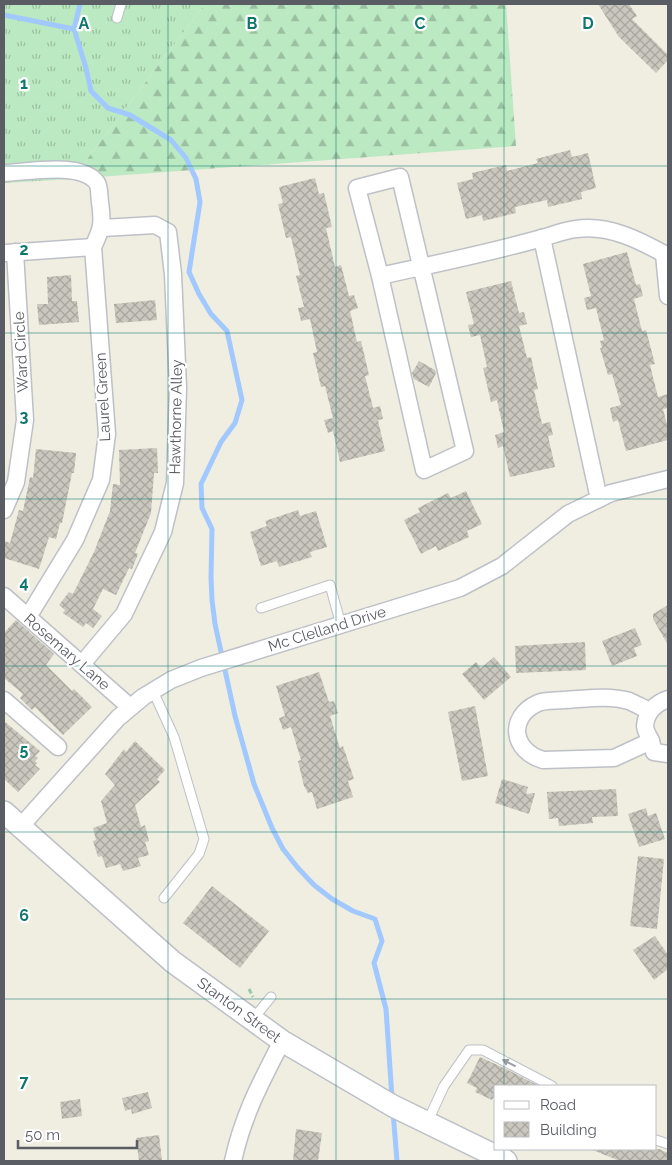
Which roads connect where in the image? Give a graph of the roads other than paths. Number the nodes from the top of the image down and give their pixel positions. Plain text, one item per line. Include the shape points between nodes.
1 (121, 4) edge
2 (117, 18) dead end
3 (4, 173) edge
4 (102, 228) junction
5 (542, 238) junction
6 (93, 247) junction
7 (9, 252) edge
8 (666, 255) edge
9 (423, 267) junction
10 (380, 276) junction
11 (668, 296) edge
12 (668, 479) edge
13 (600, 499) junction
14 (4, 510) edge
15 (4, 596) edge
16 (262, 608) dead end
17 (28, 618) junction
18 (341, 625) junction
19 (82, 664) junction
20 (153, 690) junction
21 (668, 699) edge
22 (4, 700) edge
23 (130, 707) junction
24 (650, 711) junction
25 (651, 741) junction
26 (58, 747) dead end
27 (668, 754) edge
28 (4, 812) edge
29 (20, 827) junction
30 (164, 898) dead end
31 (271, 997) dead end
32 (253, 1020) junction
33 (282, 1041) junction
34 (550, 1085) edge
35 (427, 1123) junction
36 (233, 1161) edge
37 (506, 1161) edge

1 - 2 lane
3 - 4 street via 63,169 88,174 98,185
4 - 6 street
4 - 19 street, Hawthorne Alley via 156,225 168,232 178,387 175,483 163,532 124,614
5 - 8 street via 576,228 598,229 625,235
5 - 9 street
5 - 13 street
6 - 7 street
6 - 17 street, Laurel Green via 108,434 101,480 75,540
7 - 14 street, Ward Circle via 25,420 16,482
8 - 11 street
9 - 10 street
9 - 10 street via 400,177 357,188
9 - 10 street via 465,451 424,470
12 - 13 street, Mc Clelland Drive via 611,493
13 - 18 street, Mc Clelland Drive via 568,514 502,566 460,588
15 - 17 street, Rosemary Lane
16 - 18 lane via 330,585
17 - 19 street, Rosemary Lane
18 - 20 street, Mc Clelland Drive via 201,668
19 - 23 street, Rosemary Lane
20 - 23 street, Mc Clelland Drive
20 - 30 lane via 174,737 204,839 199,854
21 - 24 street
22 - 26 street
23 - 29 street, Mc Clelland Drive
24 - 25 street via 645,726
24 - 25 street via 609,697 539,702 523,712 516,732 524,751 543,760 614,758
25 - 27 street via 654,752
28 - 29 street, Stanton Street
29 - 32 street, Stanton Street via 173,962
31 - 32 lane
32 - 33 street, Stanton Street
33 - 35 street, Stanton Street
33 - 36 street via 253,1096
34 -> 35 lane via 483,1050 469,1050 444,1086
35 - 37 street, Stanton Street

